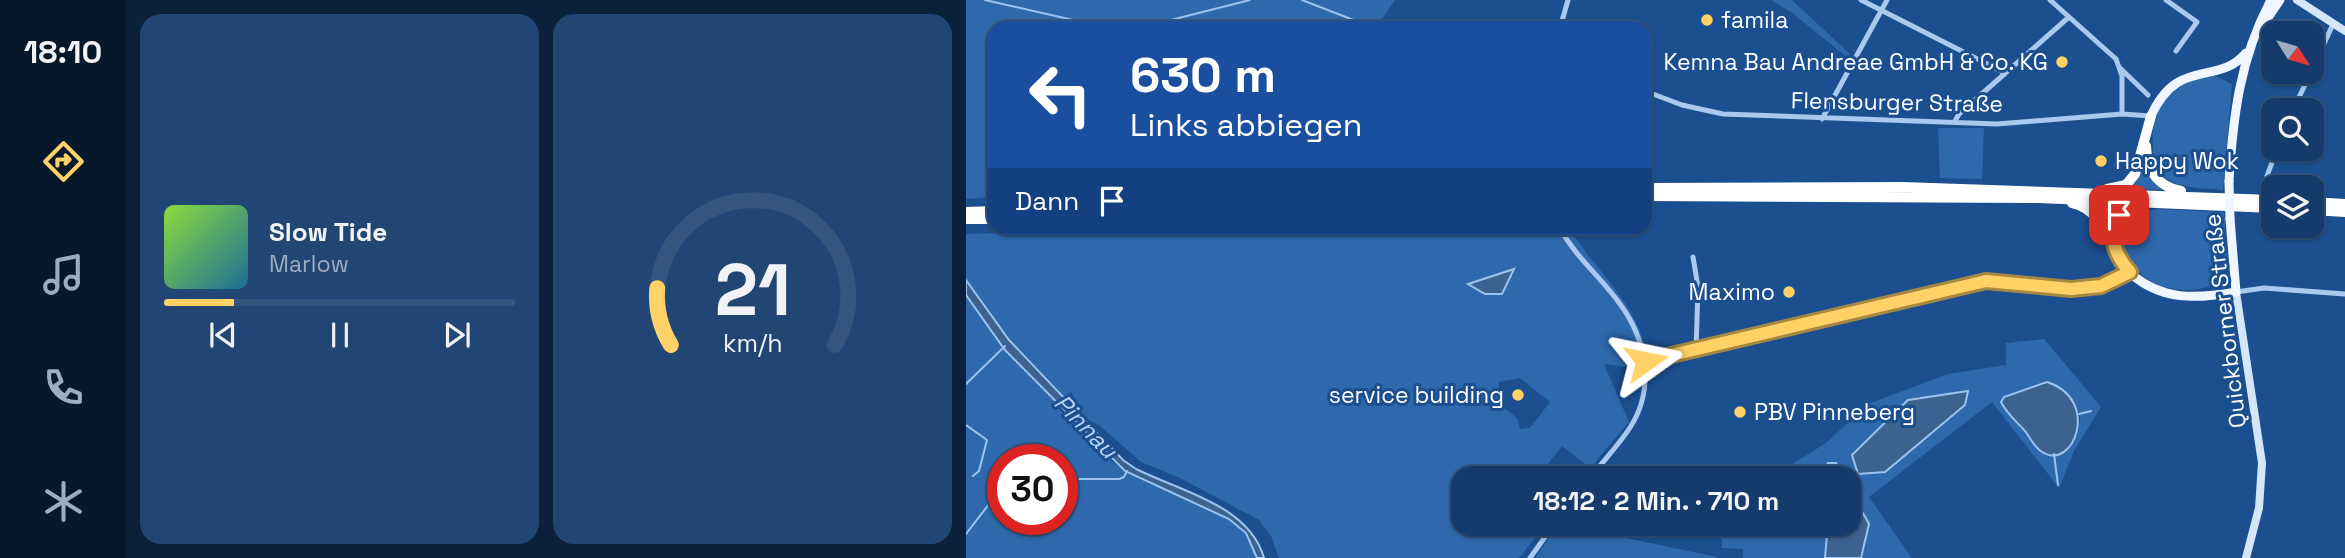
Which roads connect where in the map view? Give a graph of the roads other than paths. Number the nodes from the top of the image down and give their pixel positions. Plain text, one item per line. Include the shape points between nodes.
1 (1568, 0) edge
2 (1861, 0) edge
3 (1887, 0) edge
4 (2050, 0) edge
5 (2165, 0) edge
6 (2271, 0) edge
7 (2280, 0) edge
8 (2297, 0) edge
9 (1880, 10) junction
10 (2068, 17) junction
11 (1562, 21) edge
12 (2333, 24) junction
13 (2345, 31) edge
14 (2254, 38) junction
15 (2324, 43) edge
16 (2249, 49) junction
17 (2176, 51) dead end
18 (2120, 68) junction
19 (2223, 69) junction
20 (2005, 73) junction
21 (2241, 74) junction
22 (1652, 94) edge
23 (2148, 95) dead end
24 (2122, 114) junction
25 (2151, 116) junction
26 (1822, 119) junction
27 (1955, 121) junction
28 (2145, 139) junction
29 (1652, 188) edge
30 (2098, 192) junction
31 (1652, 196) edge
32 (2208, 196) junction
33 (2039, 198) junction
34 (2261, 199) edge
35 (2172, 203) junction
36 (2324, 203) edge
37 (2345, 204) edge
38 (2261, 207) edge
39 (987, 211) edge
40 (2324, 211) edge
41 (966, 212) edge
42 (2345, 212) edge
43 (966, 219) edge
44 (987, 219) edge
45 (1564, 235) edge
46 (2115, 250) junction
47 (1693, 257) dead end
48 (2130, 272) junction
49 (2236, 292) junction
50 (2345, 294) edge
51 (1696, 351) junction
52 (1646, 361) junction
53 (1599, 466) edge
54 (1546, 536) edge
55 (1530, 558) edge
56 (2246, 558) edge

1 - 11 street
2 - 9 street
3 - 9 street
4 - 10 street
5 - 17 street via 2197,22
6 - 14 main road, Quickborner Straße
7 - 14 main road, Quickborner Straße
8 - 12 main road
9 - 20 street
9 - 26 street
10 - 18 street via 2100,43
10 - 20 street
12 - 13 main road
12 - 15 street
14 - 16 main road, Quickborner Straße
16 - 19 main road
16 - 21 main road, Quickborner Straße
18 - 23 street
18 - 24 street
19 - 21 main road
19 - 25 main road via 2197,73 2174,85
20 - 27 street
21 - 49 main road, Quickborner Straße, bridge via 2232,122 2229,181
22 - 26 street, Flensburger Straße via 1723,114
24 - 25 street, Flensburger Straße
24 - 27 street, Flensburger Straße via 1997,124
25 - 28 highway
26 - 27 street, Flensburger Straße
28 - 30 highway via 2131,180
28 - 32 highway via 2147,158 2158,182 2173,190
29 - 30 highway
30 - 32 highway
31 - 33 highway
32 - 34 highway
33 - 35 highway
33 - 46 highway via 2086,208
35 - 38 highway
35 - 46 highway via 2131,207 2119,215 2113,234
36 - 37 highway
39 - 41 highway
40 - 42 highway
43 - 44 highway
45 - 52 street via 1630,318
46 - 48 highway
47 - 51 street via 1698,287
48 - 49 main road via 2151,288 2173,296
48 - 51 street via 2101,286 2071,289 1986,281
49 - 50 street via 2264,288
49 - 56 main road, Quickborner Straße via 2262,463 2259,508
51 - 52 street
52 - 53 street via 1632,424
54 - 55 street

